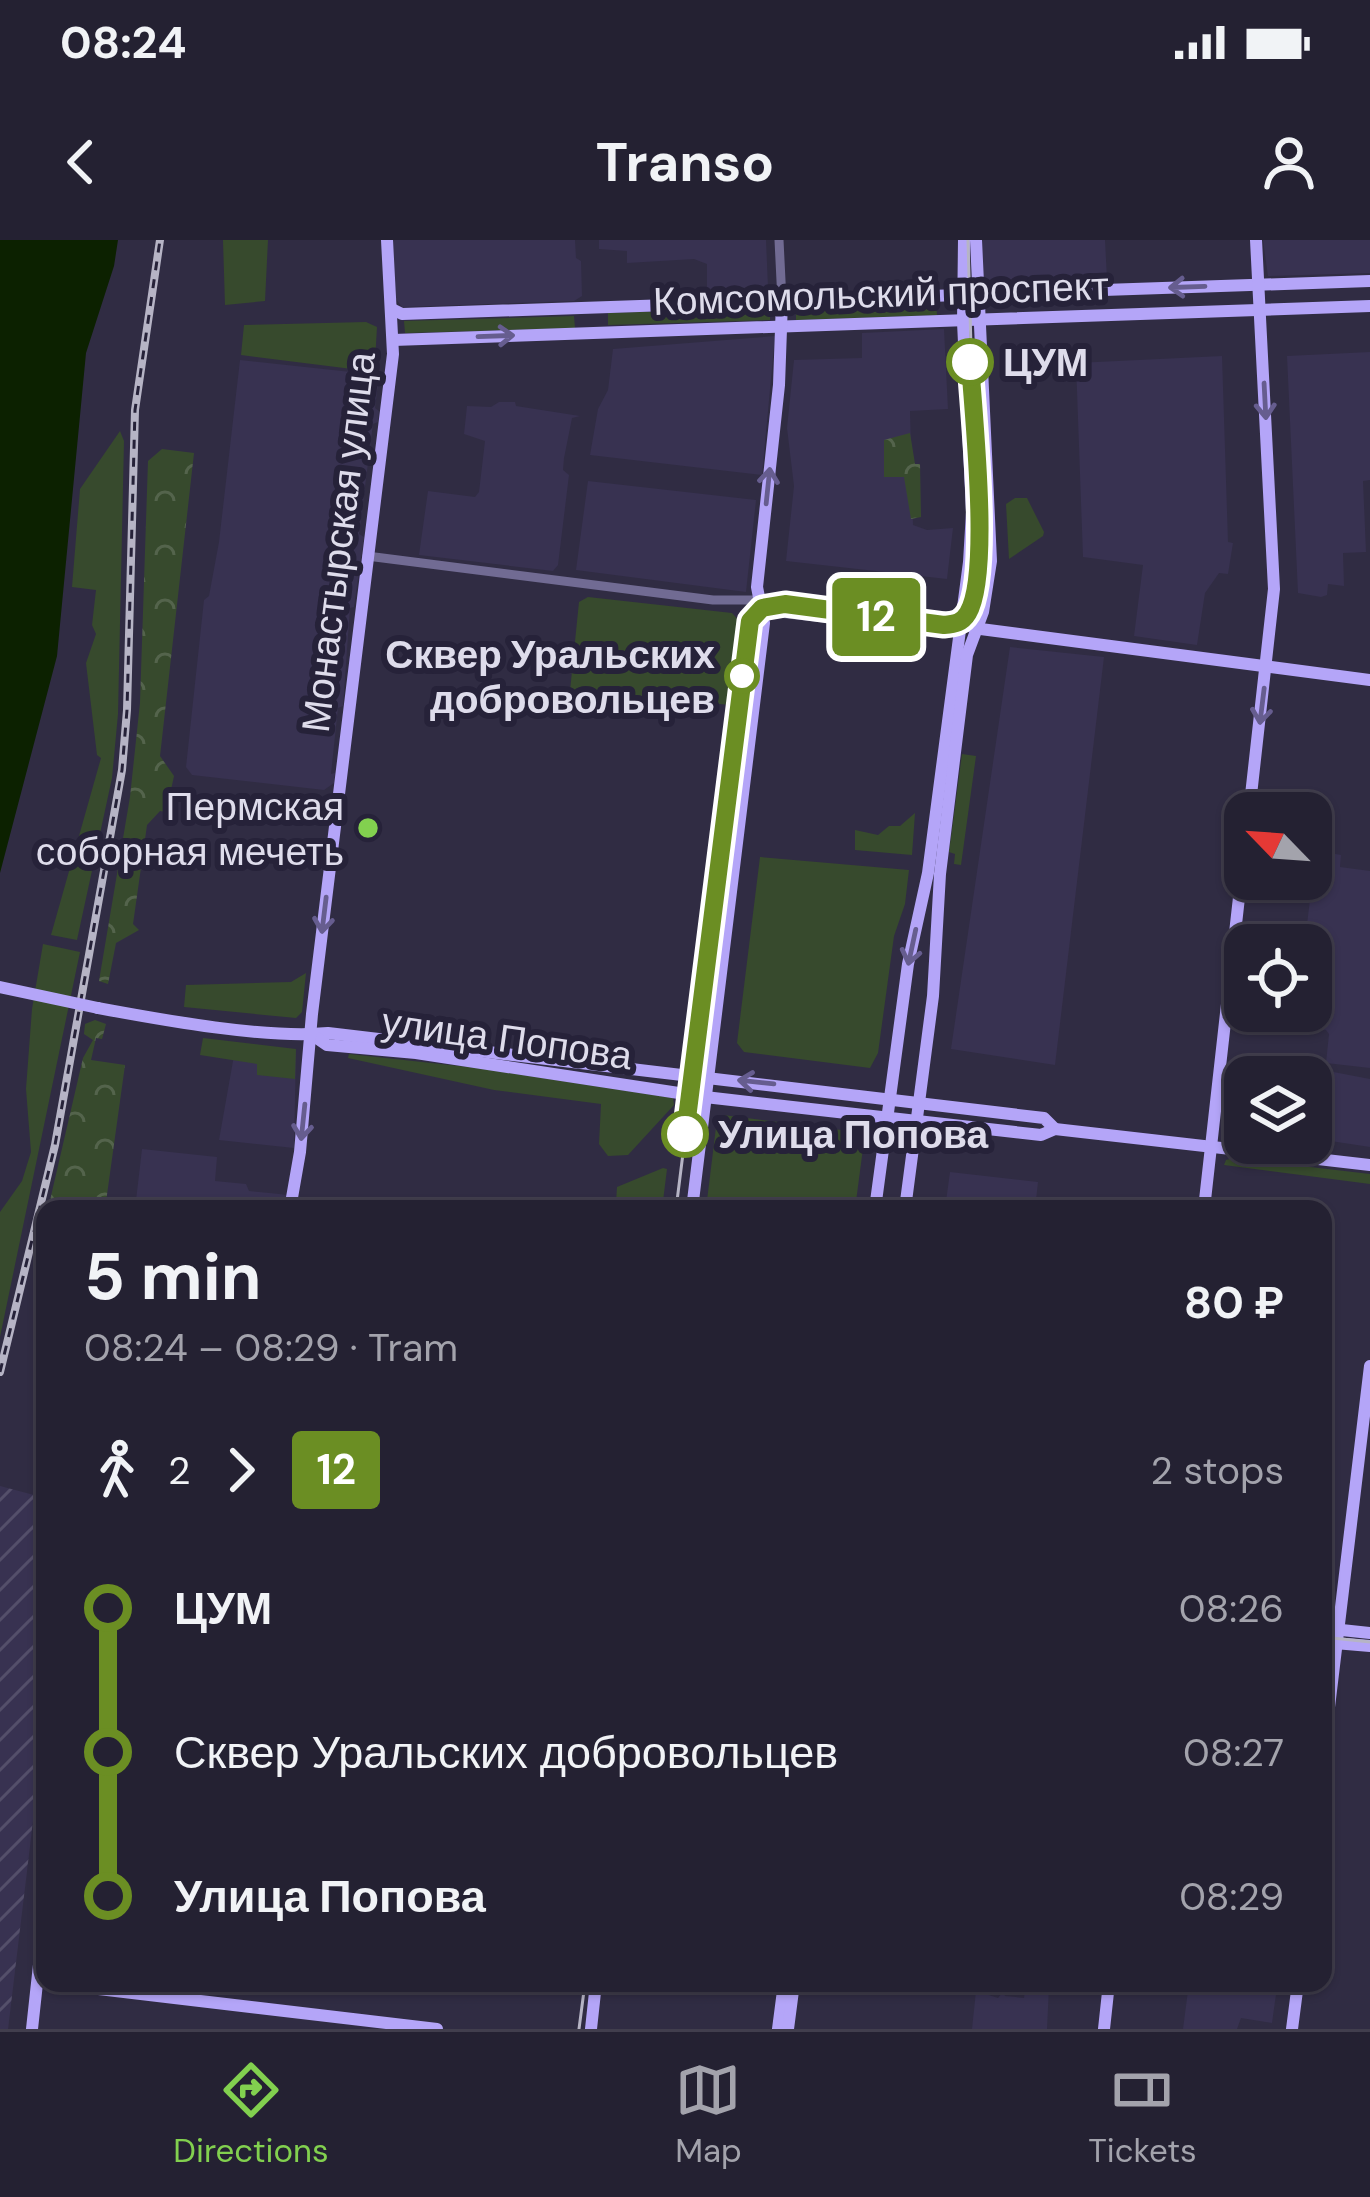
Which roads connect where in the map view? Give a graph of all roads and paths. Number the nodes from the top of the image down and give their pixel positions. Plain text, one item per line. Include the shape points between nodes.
1 (387, 240) edge
2 (778, 240) edge
3 (964, 240) edge
4 (976, 240) edge
5 (1256, 240) edge
6 (1370, 281) edge
7 (1259, 285) junction
8 (1115, 290) junction
9 (972, 296) junction
10 (782, 301) junction
11 (1370, 306) edge
12 (1260, 310) junction
13 (395, 315) junction
14 (1118, 316) junction
15 (979, 321) junction
16 (963, 322) junction
17 (784, 328) junction
18 (393, 340) junction
19 (367, 556) junction
20 (760, 602) junction
21 (779, 613) junction
22 (964, 625) junction
23 (763, 634) junction
24 (1266, 668) junction
25 (1370, 680) edge
26 (1251, 792) edge
27 (1238, 900) edge
28 (0, 987) edge
29 (904, 995) junction
30 (932, 996) junction
31 (311, 1034) junction
32 (708, 1077) junction
33 (705, 1097) junction
34 (889, 1098) junction
35 (918, 1103) junction
36 (886, 1118) junction
37 (916, 1120) junction
38 (1055, 1129) junction
39 (1209, 1148) junction
40 (1370, 1166) edge
41 (292, 1200) edge
42 (693, 1200) edge
43 (876, 1200) edge
44 (906, 1200) edge
45 (1205, 1200) edge
46 (1370, 1366) edge
47 (1332, 1622) edge
48 (1370, 1633) edge
49 (1332, 1636) edge
50 (1332, 1636) edge
51 (1370, 1646) edge
52 (41, 1992) edge
53 (127, 1992) edge
54 (595, 1992) edge
55 (783, 1992) edge
56 (793, 1992) edge
57 (1108, 1992) edge
58 (1297, 1992) edge
59 (32, 2029) edge
60 (437, 2029) edge
61 (591, 2029) edge
62 (778, 2029) edge
63 (788, 2029) edge
64 (1104, 2029) edge
65 (1292, 2029) edge

1 - 13 main road, Монастырская улица
2 - 10 street
3 - 9 main road
4 - 9 main road
5 - 7 main road
6 - 7 main road, Комсомольский проспект
7 -> 8 main road, Комсомольский проспект
7 - 12 main road
8 - 9 main road, Комсомольский проспект
8 - 14 main road
9 - 10 main road, Комсомольский проспект
9 - 15 main road
9 - 16 main road
10 - 13 main road, Комсомольский проспект
10 - 17 main road
11 - 12 main road, Комсомольский проспект
12 - 14 main road, Комсомольский проспект
12 -> 24 main road via 1274,579
13 - 18 main road, Монастырская улица
14 - 15 main road, Комсомольский проспект
15 - 16 main road, Комсомольский проспект
15 - 22 main road via 993,544 984,608
16 - 17 main road, Комсомольский проспект
16 - 22 main road via 972,512
18 -> 17 main road, Комсомольский проспект
20 -> 17 main road
18 - 19 main road, Монастырская улица
19 - 20 street
19 -> 31 main road, Монастырская улица
20 - 21 street
20 - 22 street
20 - 23 main road
21 - 22 street
21 - 23 street
22 - 24 main road
22 -> 29 main road
22 - 30 main road
23 - 32 main road
24 - 25 main road
24 -> 26 main road
27 - 39 main road
28 - 31 main road, улица Попова, bridge via 149,1017
29 - 30 main road via 919,983
29 - 34 main road
30 - 35 main road
31 - 32 main road, улица Попова
31 - 33 main road, улица Попова via 327,1045
31 -> 41 main road, Монастырская улица
32 - 33 main road
34 -> 32 main road, улица Попова
33 - 36 main road, улица Попова
33 - 42 main road
34 - 35 main road, улица Попова
34 - 36 main road
35 - 37 main road
35 - 38 main road, улица Попова via 1044,1118
36 - 37 main road, улица Попова
36 - 43 main road
37 - 38 main road, улица Попова via 1042,1135
37 - 44 main road
38 - 39 main road, улица Попова
39 - 40 main road, улица Попова
39 - 45 main road
46 - 47 main road
48 - 49 main road
50 - 51 main road
52 - 59 main road
53 - 60 main road
54 - 61 main road
55 - 62 main road
56 - 63 main road
57 - 64 main road
58 - 65 main road

